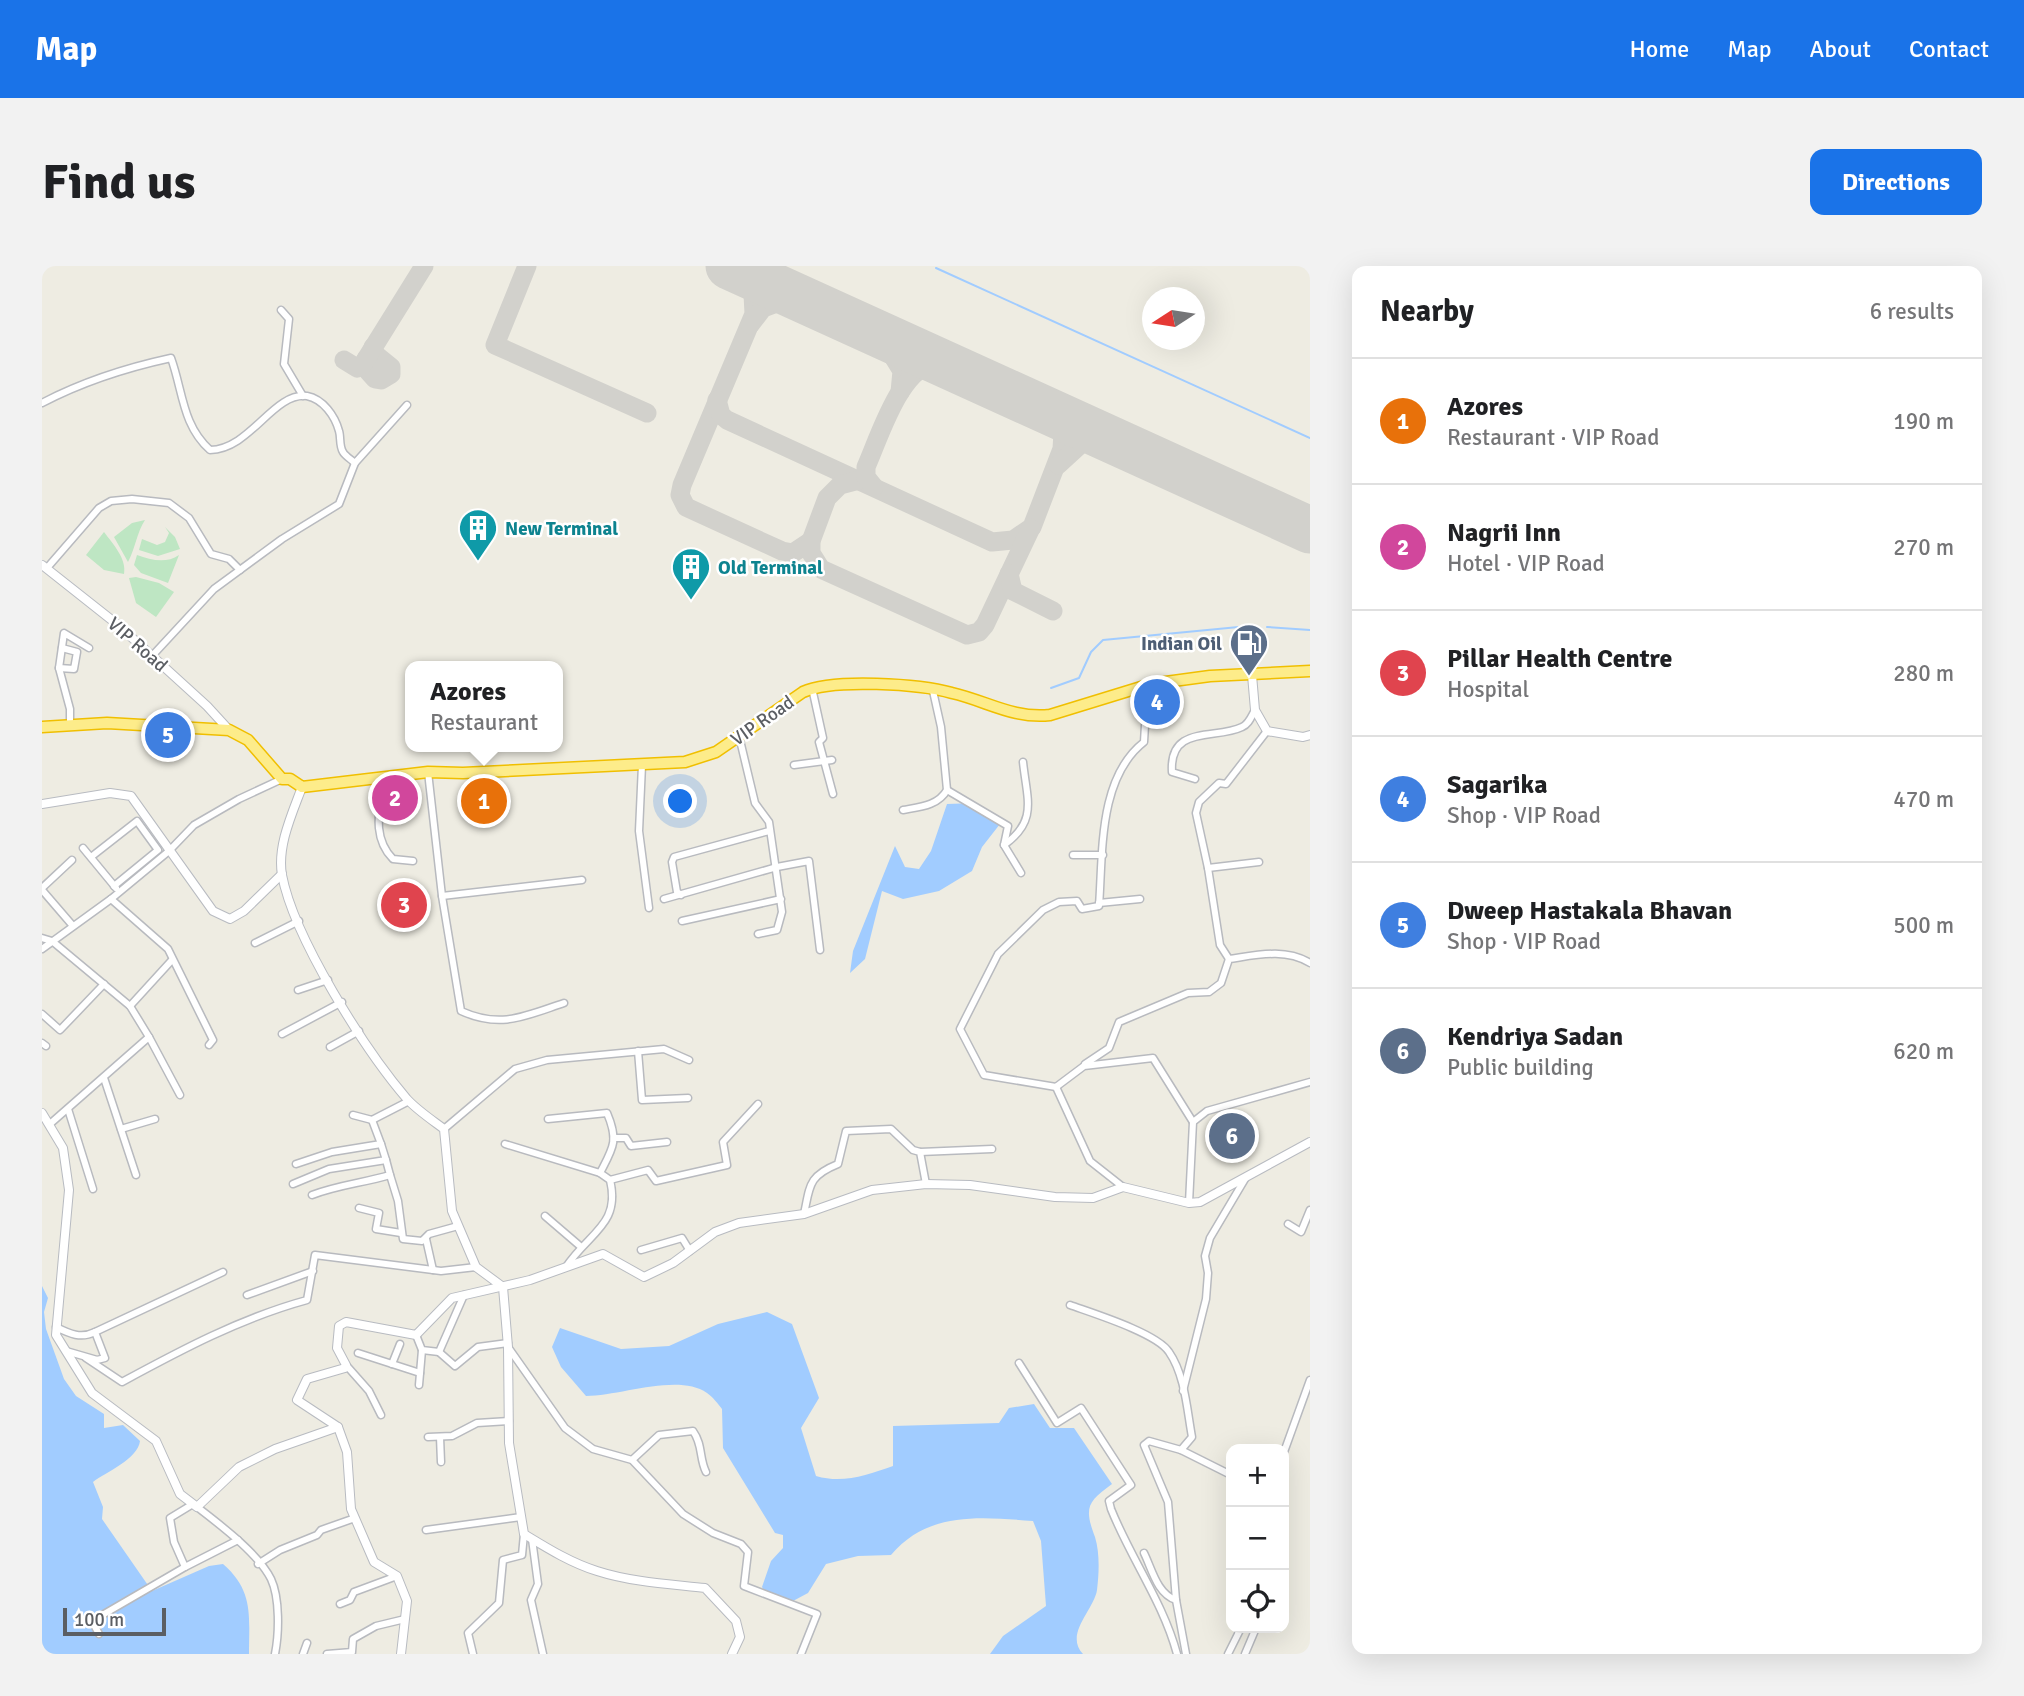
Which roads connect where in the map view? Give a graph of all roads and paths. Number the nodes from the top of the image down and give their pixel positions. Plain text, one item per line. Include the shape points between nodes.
1 (281, 310) dead end
2 (303, 396) junction
3 (42, 403) edge
4 (407, 405) dead end
5 (355, 463) junction
6 (45, 567) edge
7 (240, 570) junction
8 (62, 648) junction
9 (89, 648) dead end
10 (152, 656) junction
11 (59, 668) junction
12 (1310, 671) edge
13 (1252, 675) junction
14 (1141, 687) junction
15 (812, 688) junction
16 (933, 691) junction
17 (1255, 710) junction
18 (70, 724) junction
19 (42, 727) edge
20 (229, 730) junction
21 (1267, 731) junction
22 (1310, 735) edge
23 (739, 736) junction
24 (828, 760) junction
25 (1023, 762) dead end
26 (642, 765) junction
27 (794, 765) dead end
28 (428, 772) junction
29 (383, 778) junction
30 (282, 779) junction
31 (1195, 779) dead end
32 (302, 787) junction
33 (947, 790) junction
34 (832, 793) dead end
35 (42, 804) edge
36 (903, 810) dead end
37 (769, 831) junction
38 (1004, 845) junction
39 (83, 848) dead end
40 (169, 851) junction
41 (1073, 855) dead end
42 (1103, 855) junction
43 (91, 858) junction
44 (72, 860) dead end
45 (413, 860) dead end
46 (1259, 862) dead end
47 (776, 867) junction
48 (1208, 868) junction
49 (1021, 873) dead end
50 (282, 874) junction
51 (582, 880) dead end
52 (114, 886) junction
53 (42, 889) edge
54 (119, 892) junction
55 (681, 895) junction
56 (442, 896) junction
57 (111, 899) junction
58 (664, 899) dead end
59 (781, 899) junction
60 (1140, 899) dead end
61 (1100, 903) junction
62 (649, 908) dead end
63 (299, 921) junction
64 (681, 921) dead end
65 (73, 926) junction
66 (758, 934) dead end
67 (42, 938) edge
68 (52, 941) junction
69 (255, 943) dead end
70 (42, 949) edge
71 (820, 950) dead end
72 (1229, 959) junction
73 (172, 960) junction
74 (1310, 963) edge
75 (328, 980) junction
76 (104, 984) junction
77 (298, 990) dead end
78 (342, 1002) junction
79 (564, 1003) dead end
80 (130, 1006) junction
81 (42, 1014) edge
82 (359, 1031) junction
83 (282, 1034) dead end
84 (149, 1037) junction
85 (209, 1045) dead end
86 (330, 1047) dead end
87 (638, 1051) junction
88 (689, 1060) dead end
89 (1084, 1066) junction
90 (104, 1078) junction
91 (1310, 1082) edge
92 (1056, 1087) junction
93 (180, 1095) dead end
94 (688, 1098) dead end
95 (409, 1101) junction
96 (758, 1104) dead end
97 (68, 1109) junction
98 (42, 1114) edge
99 (353, 1115) dead end
100 (155, 1119) dead end
101 (548, 1119) dead end
102 (372, 1120) junction
103 (1193, 1122) junction
104 (51, 1123) junction
105 (121, 1129) junction
106 (444, 1129) junction
107 (614, 1138) junction
108 (667, 1142) dead end
109 (1310, 1142) edge
110 (381, 1144) junction
111 (505, 1144) dead end
112 (992, 1149) dead end
113 (920, 1152) junction
114 (386, 1160) junction
115 (296, 1164) dead end
116 (600, 1173) junction
117 (136, 1175) dead end
118 (390, 1175) junction
119 (1245, 1177) junction
120 (610, 1180) junction
121 (293, 1184) dead end
122 (926, 1184) junction
123 (1123, 1187) junction
124 (93, 1189) dead end
125 (312, 1195) dead end
126 (1189, 1203) junction
127 (359, 1208) dead end
128 (1310, 1210) edge
129 (804, 1214) junction
130 (545, 1216) dead end
131 (1288, 1224) dead end
132 (458, 1226) junction
133 (401, 1233) junction
134 (426, 1240) junction
135 (580, 1246) junction
136 (641, 1250) dead end
137 (690, 1251) junction
138 (476, 1267) junction
139 (566, 1267) junction
140 (433, 1270) junction
141 (313, 1271) junction
142 (223, 1272) dead end
143 (503, 1287) junction
144 (247, 1295) dead end
145 (464, 1296) junction
146 (1070, 1305) dead end
147 (56, 1327) junction
148 (96, 1332) junction
149 (416, 1335) junction
150 (400, 1344) dead end
151 (508, 1345) junction
152 (422, 1350) junction
153 (66, 1351) junction
154 (439, 1352) junction
155 (358, 1353) dead end
156 (86, 1358) junction
157 (1019, 1363) dead end
158 (392, 1364) junction
159 (346, 1365) junction
160 (420, 1373) junction
161 (1310, 1380) edge
162 (419, 1385) dead end
163 (1183, 1391) junction
164 (381, 1415) dead end
165 (509, 1421) junction
166 (338, 1427) junction
167 (428, 1437) dead end
168 (440, 1437) junction
169 (1287, 1444) edge
170 (1181, 1450) junction
171 (632, 1460) junction
172 (441, 1462) dead end
173 (706, 1472) dead end
174 (1226, 1472) edge
175 (195, 1505) junction
176 (521, 1517) junction
177 (355, 1518) junction
178 (426, 1530) dead end
179 (524, 1534) junction
180 (532, 1539) junction
181 (238, 1540) junction
182 (1144, 1552) dead end
183 (258, 1564) junction
184 (185, 1567) junction
185 (397, 1576) junction
186 (1176, 1600) junction
187 (340, 1604) dead end
188 (405, 1619) junction
189 (1238, 1633) edge
190 (1254, 1633) edge
191 (99, 1634) dead end
192 (307, 1643) dead end
193 (275, 1654) edge
194 (303, 1654) edge
195 (327, 1654) edge
196 (401, 1654) edge
197 (473, 1654) edge
198 (543, 1654) edge
199 (732, 1654) edge
200 (801, 1654) edge
201 (1177, 1654) edge
202 (1186, 1654) edge
203 (1228, 1654) edge
204 (1245, 1654) edge

1 - 2 street via 289,319 284,364
2 - 3 street via 286,401 239,443 210,450 196,437 182,405 171,358 116,370
2 - 5 street via 316,398 330,412 339,429 342,451
4 - 5 street
5 - 7 street via 339,504
6 - 7 street via 99,508 111,501 132,499 169,503 189,518 211,554 229,559
6 - 10 street, VIP Road
7 - 10 street via 214,589
8 - 9 street via 64,633
8 - 11 street
8 - 11 street via 78,652 74,669
10 - 20 street, VIP Road
11 - 18 street
12 - 13 highway, VIP Road
13 - 14 highway, VIP Road via 1210,676
13 - 17 street
14 - 16 highway, VIP Road via 1034,717 1013,715 952,692
14 - 42 street via 1151,720 1145,725 1144,742 1128,755 1107,807
15 - 16 highway, VIP Road via 883,685
15 - 23 highway, VIP Road
15 - 24 street via 823,738 819,742
16 - 33 street
17 - 21 street
17 - 31 street via 1240,729 1190,736 1180,747 1171,762 1172,772
18 - 19 highway
18 - 20 highway
20 - 30 highway, VIP Road via 247,740
21 - 22 street
21 - 48 street via 1226,784 1219,783 1199,802 1196,813
23 - 26 highway, VIP Road via 716,752 685,762
23 - 37 street via 755,803 769,822
24 - 27 street
24 - 34 street
25 - 38 street via 1029,817 1017,836
26 - 28 highway, VIP Road
26 - 62 street via 639,831
28 - 29 highway, VIP Road
28 - 56 street
29 - 32 highway, VIP Road
29 - 45 street via 378,836 393,859
30 - 32 highway, VIP Road
30 - 40 street via 194,825
32 - 50 street via 286,831
33 - 36 street via 931,804
33 - 38 street via 1009,826
35 - 40 street via 110,793 131,796
37 - 47 street
37 - 55 street via 674,857 673,873
38 - 49 street
39 - 43 street
40 - 50 street via 213,911 230,919
40 - 54 street
41 - 42 street
42 - 61 street
43 - 52 street
43 - 52 street via 137,821 158,850
44 - 53 street
46 - 48 street
47 - 55 street
47 - 59 street
47 - 71 street via 809,861
48 - 72 street via 1220,945
50 - 63 street
51 - 56 street
52 - 54 street
53 - 65 street
54 - 57 street
55 - 58 street
56 - 79 street via 461,1011 506,1022
57 - 65 street
57 - 73 street via 168,949
59 - 64 street
59 - 66 street via 777,929
60 - 61 street
61 - 92 street via 1082,909 1077,901 1059,902 1043,910 998,954 960,1029 984,1075
63 - 69 street
63 - 75 street
65 - 68 street
67 - 68 street
68 - 70 street
68 - 76 street
72 - 74 street via 1267,953 1297,956
72 - 89 street via 1221,983 1209,992 1188,993 1119,1022 1109,1048
73 - 80 street
73 - 85 street via 213,1040
75 - 77 street
75 - 78 street
76 - 80 street
76 - 81 street via 60,1030
78 - 82 street
78 - 83 street
80 - 84 street
82 - 86 street
82 - 95 street
84 - 90 street
84 - 93 street
87 - 88 street via 664,1049
87 - 94 street via 642,1100
87 - 106 street via 547,1060 516,1069
89 - 92 street
89 - 103 street via 1153,1058
90 - 97 street
90 - 105 street
91 - 103 street via 1207,1111
92 - 123 street via 1090,1161
95 - 102 street
95 - 106 street
96 - 120 street via 723,1142 727,1165 656,1181 648,1170
97 - 104 street
97 - 124 street
98 - 104 street
99 - 102 street
100 - 105 street
101 - 107 street via 607,1113
102 - 110 street
103 - 126 street
104 - 147 street via 63,1148 69,1190
105 - 117 street
106 - 132 street via 452,1210
107 - 108 street via 626,1138 631,1146
107 - 116 street via 615,1149
109 - 119 street
110 - 114 street
110 - 115 street
111 - 116 street
112 - 113 street
113 - 122 street
113 - 129 street via 891,1129 846,1131 838,1164 816,1174
114 - 118 street
114 - 121 street via 329,1169
116 - 120 street
118 - 125 street
118 - 133 street
119 - 126 street via 1200,1202
119 - 163 street via 1210,1237 1205,1256 1209,1273 1206,1299
120 - 135 street via 611,1215
122 - 123 street via 1093,1198
122 - 129 street via 872,1190
123 - 126 street
127 - 133 street via 379,1213 376,1229
128 - 131 street via 1301,1232
129 - 137 street via 739,1223 715,1232
130 - 135 street
132 - 134 street via 429,1234
132 - 138 street
133 - 134 street via 403,1239
134 - 140 street
135 - 139 street
136 - 137 street via 682,1238
137 - 139 street via 644,1277 603,1254
138 - 140 street
138 - 143 street
139 - 143 street
140 - 141 street via 315,1255
141 - 144 street
141 - 156 street via 307,1300 275,1308 190,1344 122,1382
142 - 148 street
143 - 145 street
143 - 151 street
145 - 149 street via 452,1298
145 - 154 street
146 - 163 street via 1116,1320 1168,1349
147 - 148 street via 72,1335
147 - 153 street via 55,1335
148 - 156 street via 105,1358
149 - 152 street
149 - 159 street via 346,1322 339,1326 337,1348
150 - 158 street
151 - 154 street via 478,1347 455,1366
151 - 165 street
151 - 171 street via 565,1428 593,1449
152 - 154 street
152 - 160 street
153 - 156 street
153 - 175 street via 92,1393 156,1441 180,1494
155 - 158 street
157 - 201 street via 1057,1423 1081,1408 1131,1485 1109,1501 1111,1510 1160,1606
158 - 160 street
159 - 164 street via 369,1391
159 - 166 street via 307,1379 298,1400
160 - 162 street
161 - 169 street
163 - 170 street via 1192,1437
165 - 168 street via 477,1423
165 - 176 street
166 - 175 street via 239,1467
166 - 177 street via 347,1452
167 - 168 street
168 - 172 street
170 - 174 street
170 - 186 street via 1149,1441 1144,1445 1168,1502
171 - 173 street via 659,1435 693,1432 701,1444
171 - 200 street via 683,1514 741,1544 748,1552 744,1586 817,1614
175 - 181 street
175 - 184 street via 170,1518
176 - 178 street
176 - 179 street
177 - 183 street via 321,1530
177 - 185 street via 374,1562
179 - 180 street
179 - 197 street via 522,1555 503,1560 499,1603 468,1633
180 - 198 street via 538,1584 531,1600
180 - 199 street via 597,1571 705,1588 736,1622 740,1637
181 - 183 street
181 - 184 street
182 - 186 street via 1160,1588
183 - 193 street via 271,1579 280,1631
184 - 191 street via 92,1621
185 - 187 street via 354,1592
185 - 188 street via 407,1601
186 - 202 street
188 - 195 street via 376,1626 353,1640 352,1652
188 - 196 street
189 - 203 street
190 - 204 street
192 - 194 street

